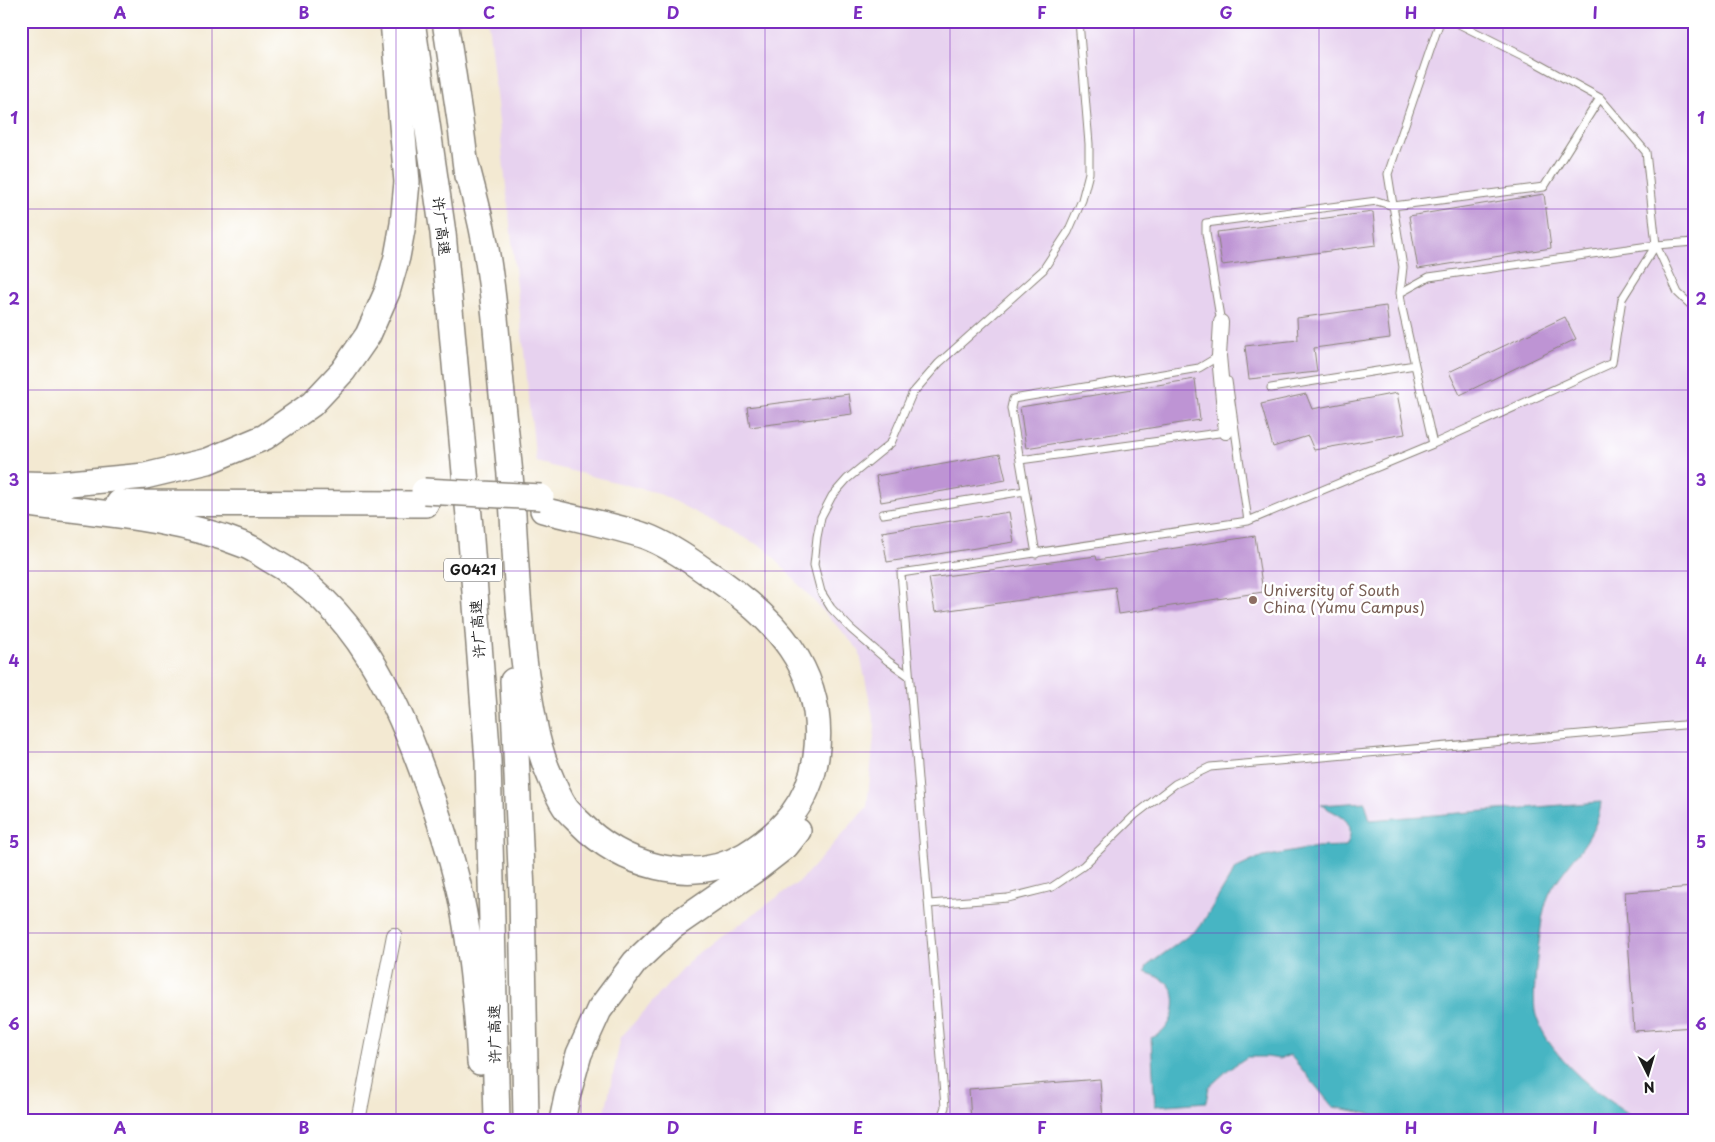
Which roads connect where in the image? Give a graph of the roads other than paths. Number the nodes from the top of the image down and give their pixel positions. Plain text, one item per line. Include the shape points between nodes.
1 (393, 21) edge
2 (412, 21) edge
3 (445, 21) edge
4 (1080, 21) edge
5 (1440, 21) edge
6 (1453, 21) edge
7 (1600, 98) junction
8 (465, 160) junction
9 (1392, 206) junction
10 (1694, 242) edge
11 (1656, 245) junction
12 (1400, 293) junction
13 (1694, 308) edge
14 (1221, 322) junction
15 (1219, 356) junction
16 (1415, 365) junction
17 (1271, 388) dead end
18 (1226, 432) joint
19 (1433, 444) junction
20 (1020, 460) junction
21 (21, 484) edge
22 (49, 485) junction
23 (1025, 491) junction
24 (425, 498) junction
25 (21, 502) edge
26 (542, 504) junction
27 (883, 514) dead end
28 (1248, 521) junction
29 (1036, 554) junction
30 (909, 676) junction
31 (1694, 724) edge
32 (929, 904) junction
33 (394, 935) dead end
34 (358, 1121) edge
35 (484, 1121) edge
36 (497, 1121) edge
37 (526, 1121) edge
38 (562, 1121) edge
39 (940, 1121) edge

1 - 22 highway via 407,182 404,224 387,292 368,335 343,371 312,404 265,437 208,461 145,476
2 - 36 highway, 许广高速 / G0421 via 443,233 471,537 488,761
3 - 8 highway, 许广高速 / G0421
4 - 30 lane via 1089,173 1068,232 1043,270 939,363 912,394 892,443 847,479 832,496 821,517 814,564 821,592 851,629
5 - 9 lane via 1388,174
6 - 7 lane
7 - 9 lane via 1544,187
7 - 11 lane via 1646,152
8 - 26 highway via 482,229 496,322 511,482 521,644 534,728 548,772 566,808 592,836 620,854 649,865 681,871 714,868 744,856 772,836 794,814 808,787 816,759 818,725 813,692 802,664 774,626 733,589 688,559 646,537
8 - 37 highway, 许广高速 / G0421 via 510,604 522,893
9 - 12 lane via 1403,267
9 - 14 lane via 1377,201 1206,223
10 - 11 lane
11 - 12 lane via 1430,277
11 - 13 lane via 1678,293
11 - 19 lane via 1622,299 1612,363
12 - 16 lane
14 - 15 street
14 - 28 lane
15 - 18 street
15 - 20 lane via 1199,368 1013,399 1011,408
16 - 17 lane
16 - 19 lane
18 - 20 lane
19 - 28 lane
20 - 23 lane
21 - 22 highway
22 - 24 highway
23 - 27 lane
23 - 29 lane
24 - 25 highway
24 - 26 highway
25 - 35 highway via 179,524 245,545 289,570 325,600 356,637 382,677 417,757 442,826 461,898 476,1000
26 - 38 highway via 631,517 671,534 742,580 790,625 811,655 825,685 831,719 831,754 812,812 786,846 672,927 635,962 598,1010 578,1054
28 - 29 lane
29 - 30 lane via 902,573
30 - 32 lane
31 - 32 lane via 1210,767 1175,784 1135,815 1083,866 1052,887 1008,898
32 - 39 lane via 945,1106
33 - 34 street

